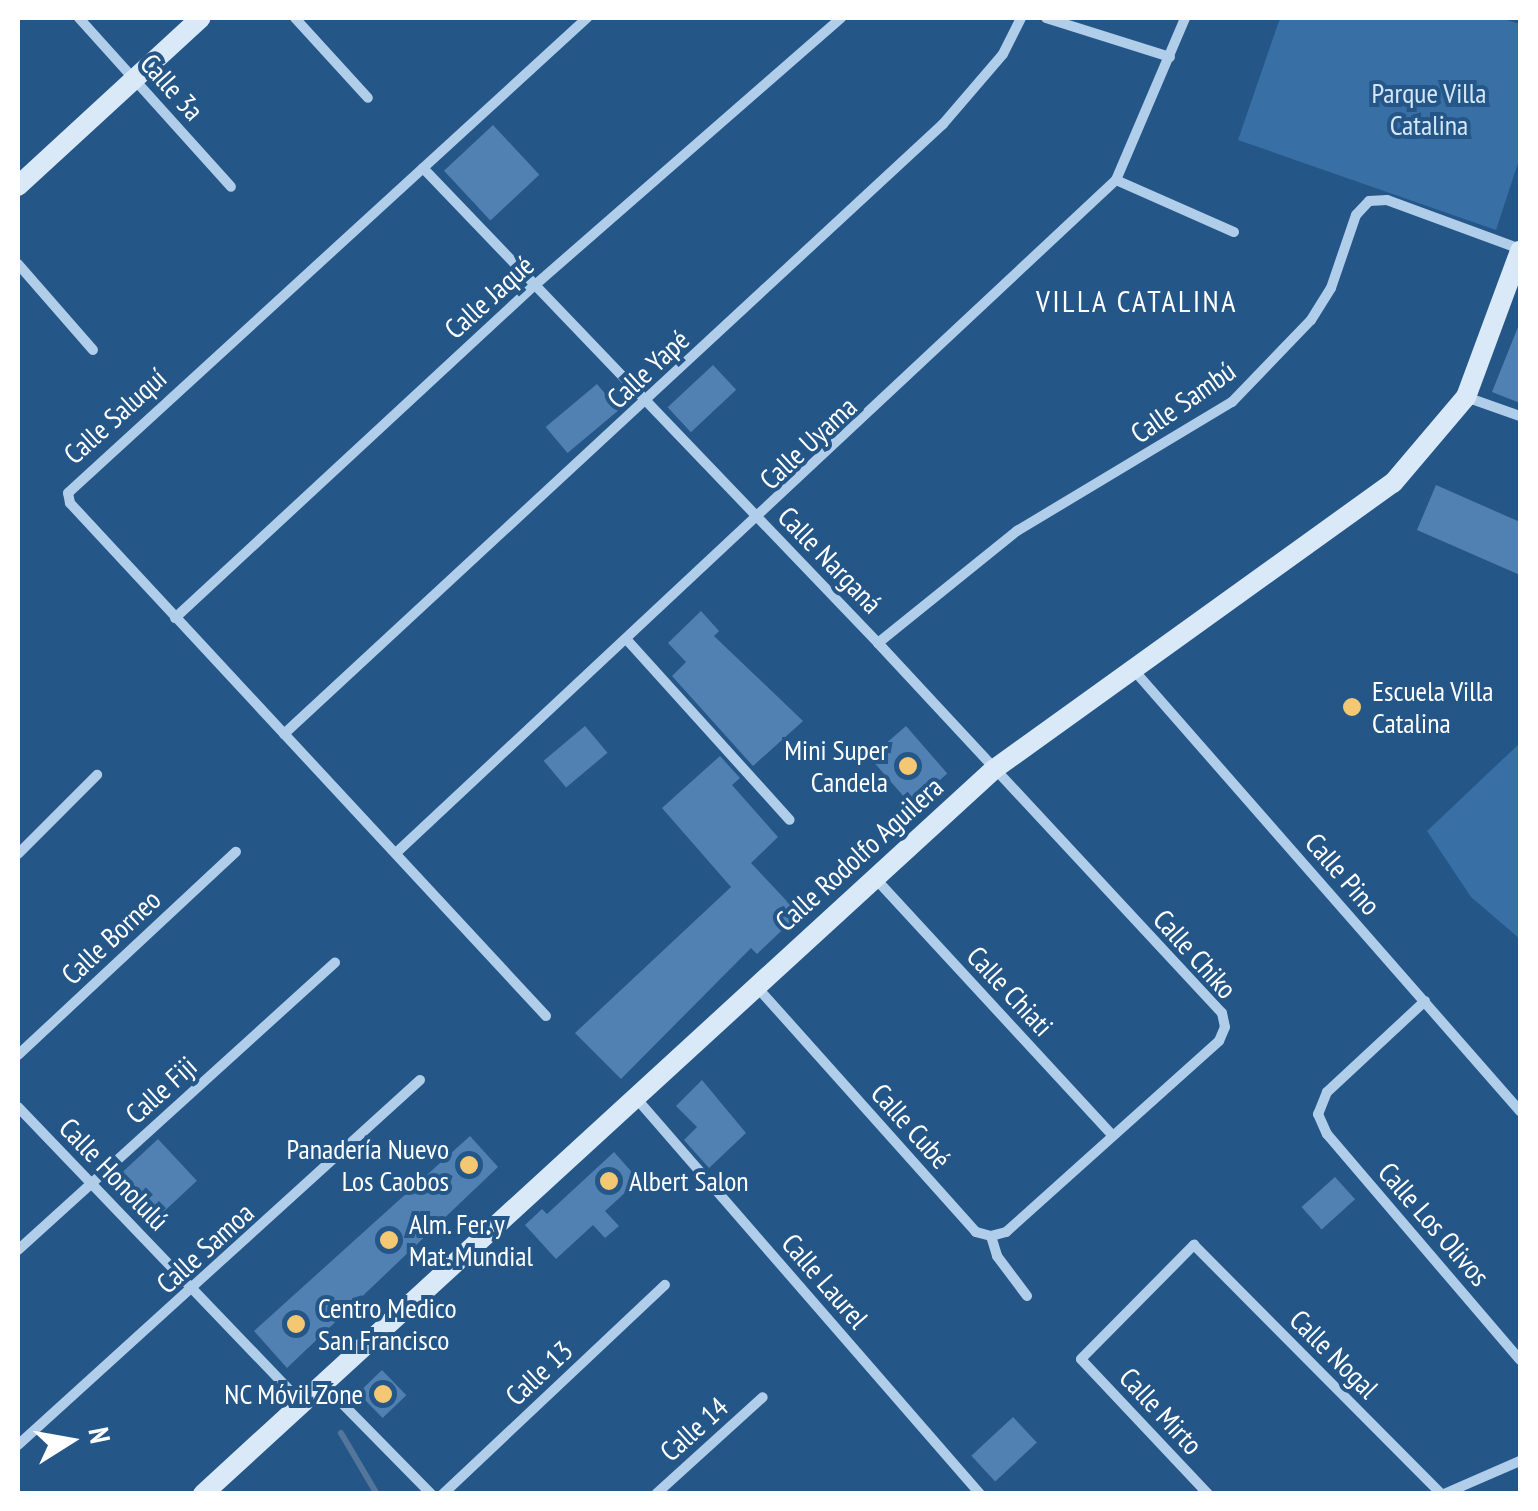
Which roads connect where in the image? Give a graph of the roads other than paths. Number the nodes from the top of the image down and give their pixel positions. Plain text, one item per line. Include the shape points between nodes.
1 (79, 18) edge
2 (201, 18) edge
3 (295, 18) edge
4 (587, 18) edge
5 (841, 18) edge
6 (1021, 18) edge
7 (1046, 18) edge
8 (1185, 18) edge
9 (1170, 57) junction
10 (135, 78) junction
11 (368, 98) dead end
12 (424, 168) junction
13 (1116, 180) junction
14 (18, 186) edge
15 (231, 186) dead end
16 (1234, 232) dead end
17 (1520, 250) edge
18 (18, 264) edge
19 (535, 285) junction
20 (93, 350) dead end
21 (1466, 397) junction
22 (645, 403) junction
23 (1520, 416) edge
24 (759, 519) junction
25 (174, 618) junction
26 (628, 641) junction
27 (878, 643) junction
28 (1131, 668) junction
29 (284, 734) junction
30 (993, 770) junction
31 (98, 776) dead end
32 (790, 820) dead end
33 (236, 852) dead end
34 (396, 853) junction
35 (18, 854) edge
36 (874, 877) junction
37 (335, 963) dead end
38 (755, 985) junction
39 (1425, 1001) junction
40 (546, 1016) dead end
41 (18, 1054) edge
42 (420, 1080) dead end
43 (635, 1097) junction
44 (18, 1107) edge
45 (1520, 1111) edge
46 (1114, 1136) junction
47 (93, 1181) junction
48 (991, 1236) junction
49 (1194, 1245) joint
50 (18, 1250) edge
51 (665, 1285) dead end
52 (194, 1290) junction
53 (1027, 1296) dead end
54 (1520, 1360) edge
55 (322, 1383) junction
56 (763, 1397) dead end
57 (302, 1403) junction
58 (18, 1445) edge
59 (1520, 1461) edge
60 (202, 1494) edge
61 (431, 1494) edge
62 (443, 1494) edge
63 (656, 1494) edge
64 (980, 1494) edge
65 (1208, 1494) edge
66 (1443, 1494) edge

1 - 10 street, Calle 3a
2 - 10 street
3 - 11 street
4 - 12 street, Calle Saluquí
5 - 19 street, Calle Jaqué
6 - 22 street, Calle Yapé via 1003,54 943,124
7 - 9 street
8 - 9 street, Calle Uyama
9 - 13 street, Calle Uyama
10 - 14 street
10 - 15 street, Calle 3a
12 - 19 street, Calle Narganá
12 - 25 street, Calle Saluquí via 68,493 70,504
13 - 16 street
13 - 24 street, Calle Uyama
17 - 21 street, Calle Rodolfo Aguilera
17 - 27 street, Calle Sambú via 1386,200 1369,201 1356,215 1332,288 1311,320 1232,402 1017,531
18 - 20 street
19 - 22 street, Calle Narganá
19 - 25 street, Calle Jaqué
21 - 23 street
21 - 28 street, Calle Rodolfo Aguilera via 1393,483
22 - 24 street, Calle Narganá
22 - 29 street, Calle Yapé
24 - 26 street, Calle Uyama
24 - 27 street, Calle Narganá
25 - 29 street, Calle Saluquí
26 - 32 street
26 - 34 street, Calle Uyama
27 - 30 street, Calle Narganá
28 - 30 street, Calle Rodolfo Aguilera
28 - 39 street, Calle Pino
29 - 34 street, Calle Saluquí
30 - 36 street, Calle Rodolfo Aguilera
30 - 46 street, Calle Chiko via 1222,1013 1220,1041
31 - 35 street
33 - 41 street, Calle Borneo
34 - 40 street, Calle Saluquí
36 - 38 street, Calle Rodolfo Aguilera
36 - 46 street, Calle Chiati
37 - 47 street, Calle Fiji
38 - 43 street, Calle Rodolfo Aguilera
38 - 48 street, Calle Cubé via 976,1232
39 - 45 street, Calle Pino
39 - 54 street, Calle Los Olivos via 1327,1092 1318,1114 1327,1134
42 - 52 street, Calle Samoa
43 - 55 street, Calle Rodolfo Aguilera
43 - 64 street, Calle Laurel
44 - 47 street, Calle Honolulú
46 - 48 street, Calle Chiko via 1006,1232
47 - 50 street, Calle Fiji
47 - 52 street, Calle Honolulú
48 - 53 street, Calle Cubé via 997,1256
49 - 65 street, Calle Mirto via 1081,1359
49 - 66 street, Calle Nogal
51 - 62 street, Calle 13
52 - 57 street, Calle Honolulú
52 - 58 street, Calle Samoa
55 - 57 street, Calle Rodolfo Aguilera
55 - 61 street
56 - 63 street, Calle 14
57 - 60 street, Calle Rodolfo Aguilera
59 - 66 street

